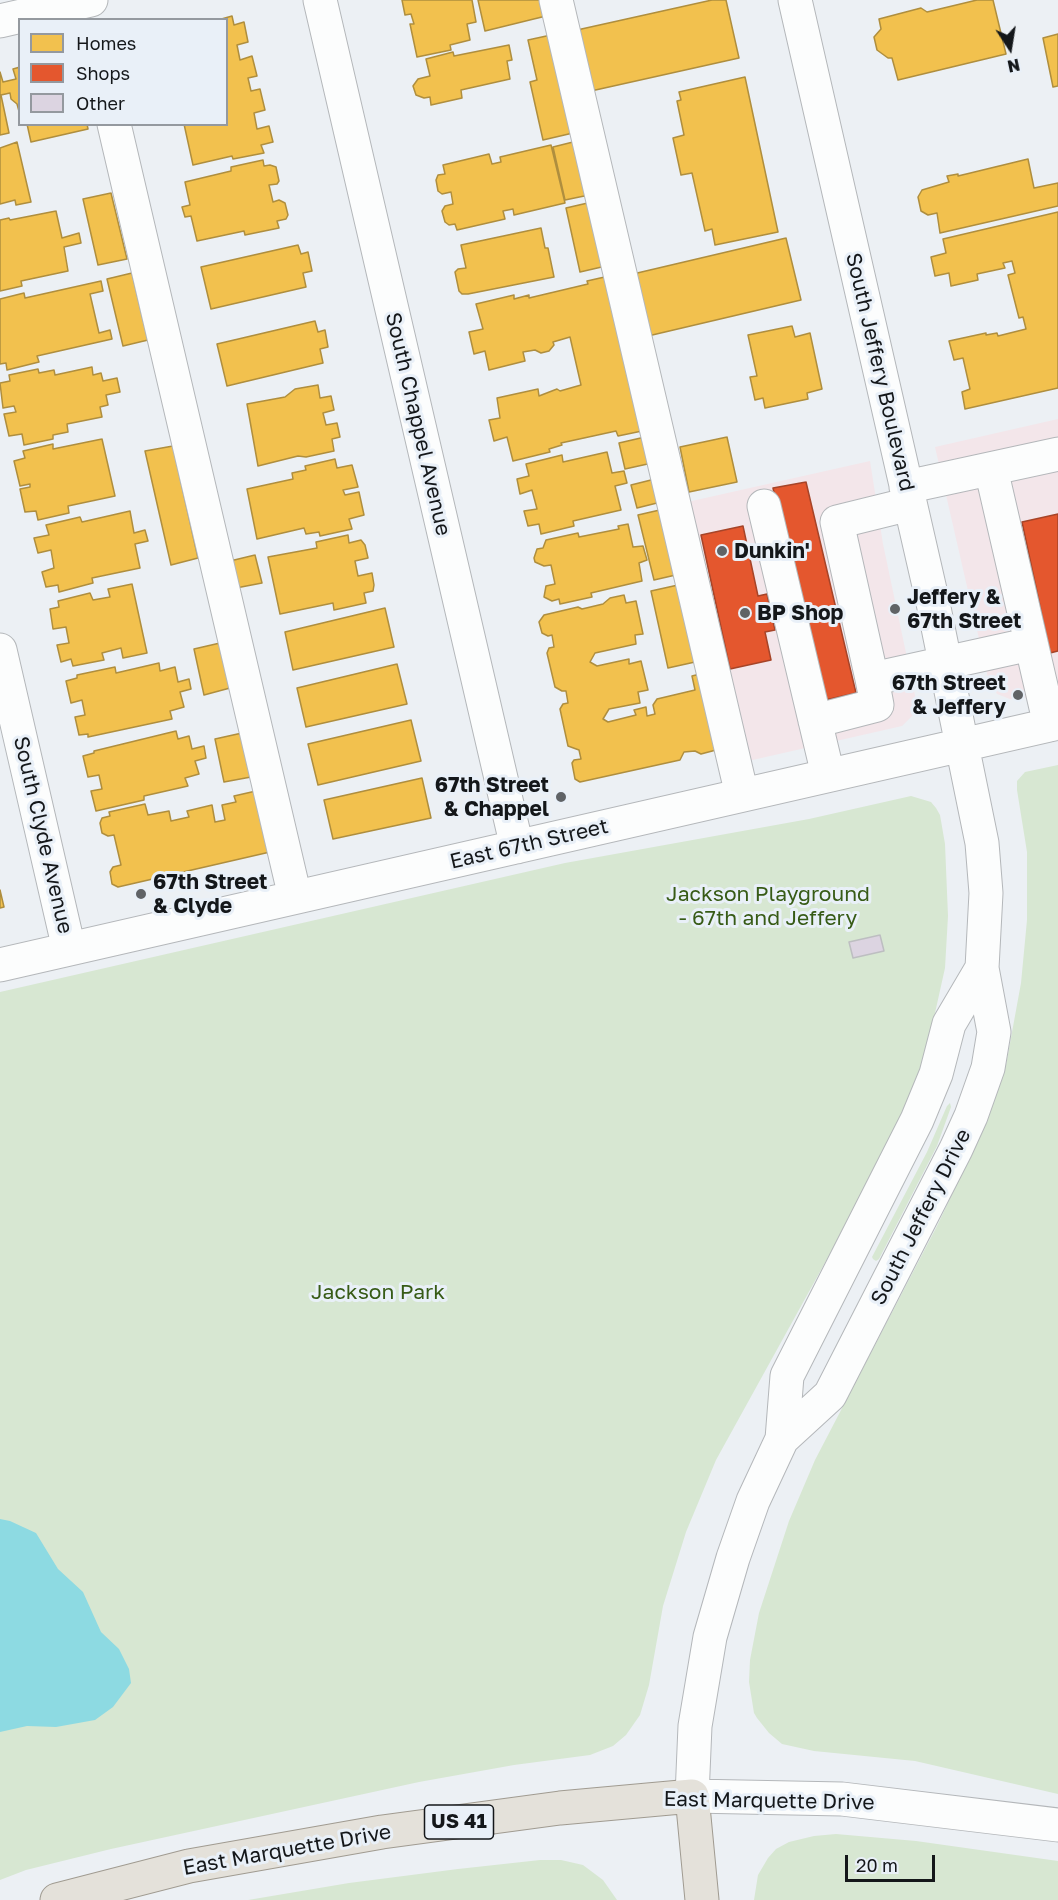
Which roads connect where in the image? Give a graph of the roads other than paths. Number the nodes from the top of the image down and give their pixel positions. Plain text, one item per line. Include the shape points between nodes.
1 (320, 0) edge
2 (556, 0) edge
3 (795, 0) edge
4 (88, 5) edge
5 (0, 21) edge
6 (114, 126) edge
7 (1058, 454) edge
8 (991, 469) junction
9 (908, 496) junction
10 (764, 506) dead end
11 (1031, 644) junction
12 (0, 650) edge
13 (945, 664) junction
14 (872, 679) junction
15 (815, 721) junction
16 (1054, 724) edge
17 (963, 745) junction
18 (828, 775) junction
19 (742, 795) junction
20 (517, 847) junction
21 (295, 897) junction
22 (69, 949) junction
23 (0, 965) edge
24 (982, 968) junction
25 (782, 1439) junction
26 (692, 1796) junction
27 (1058, 1825) edge
28 (57, 1900) edge
29 (702, 1900) edge

1 - 20 street, South Chappel Avenue
2 - 19 street
3 - 9 street, South Jeffery Boulevard
4 - 5 street
6 - 21 street
7 - 8 street
8 - 9 street
8 - 11 street
9 - 13 street, South Jeffery Boulevard
9 - 14 street via 837,522
10 - 15 street
11 - 13 street
11 - 16 street
12 - 22 street, South Clyde Avenue
13 - 14 street
13 - 17 street, South Jeffery Boulevard
14 - 15 street via 877,705
15 - 18 street
16 - 17 street, East 67th Street
17 - 18 street, East 67th Street
17 - 24 street, South Jeffery Drive via 982,843 986,893
18 - 19 street, East 67th Street
19 - 20 street, East 67th Street
20 - 21 street, East 67th Street
21 - 22 street, East 67th Street
22 - 23 street, East 67th Street
24 - 25 street, South Jeffery Drive via 949,1024 936,1074 917,1120 787,1376
24 - 25 street, South Jeffery Drive via 994,1032 988,1068 971,1116 830,1395
25 - 26 street, South Jeffery Drive via 753,1501 710,1637 695,1726
26 - 27 street, East Marquette Drive via 842,1799
26 - 28 main road, East Marquette Drive / US 41 via 560,1808 382,1832 189,1866
26 - 29 main road

